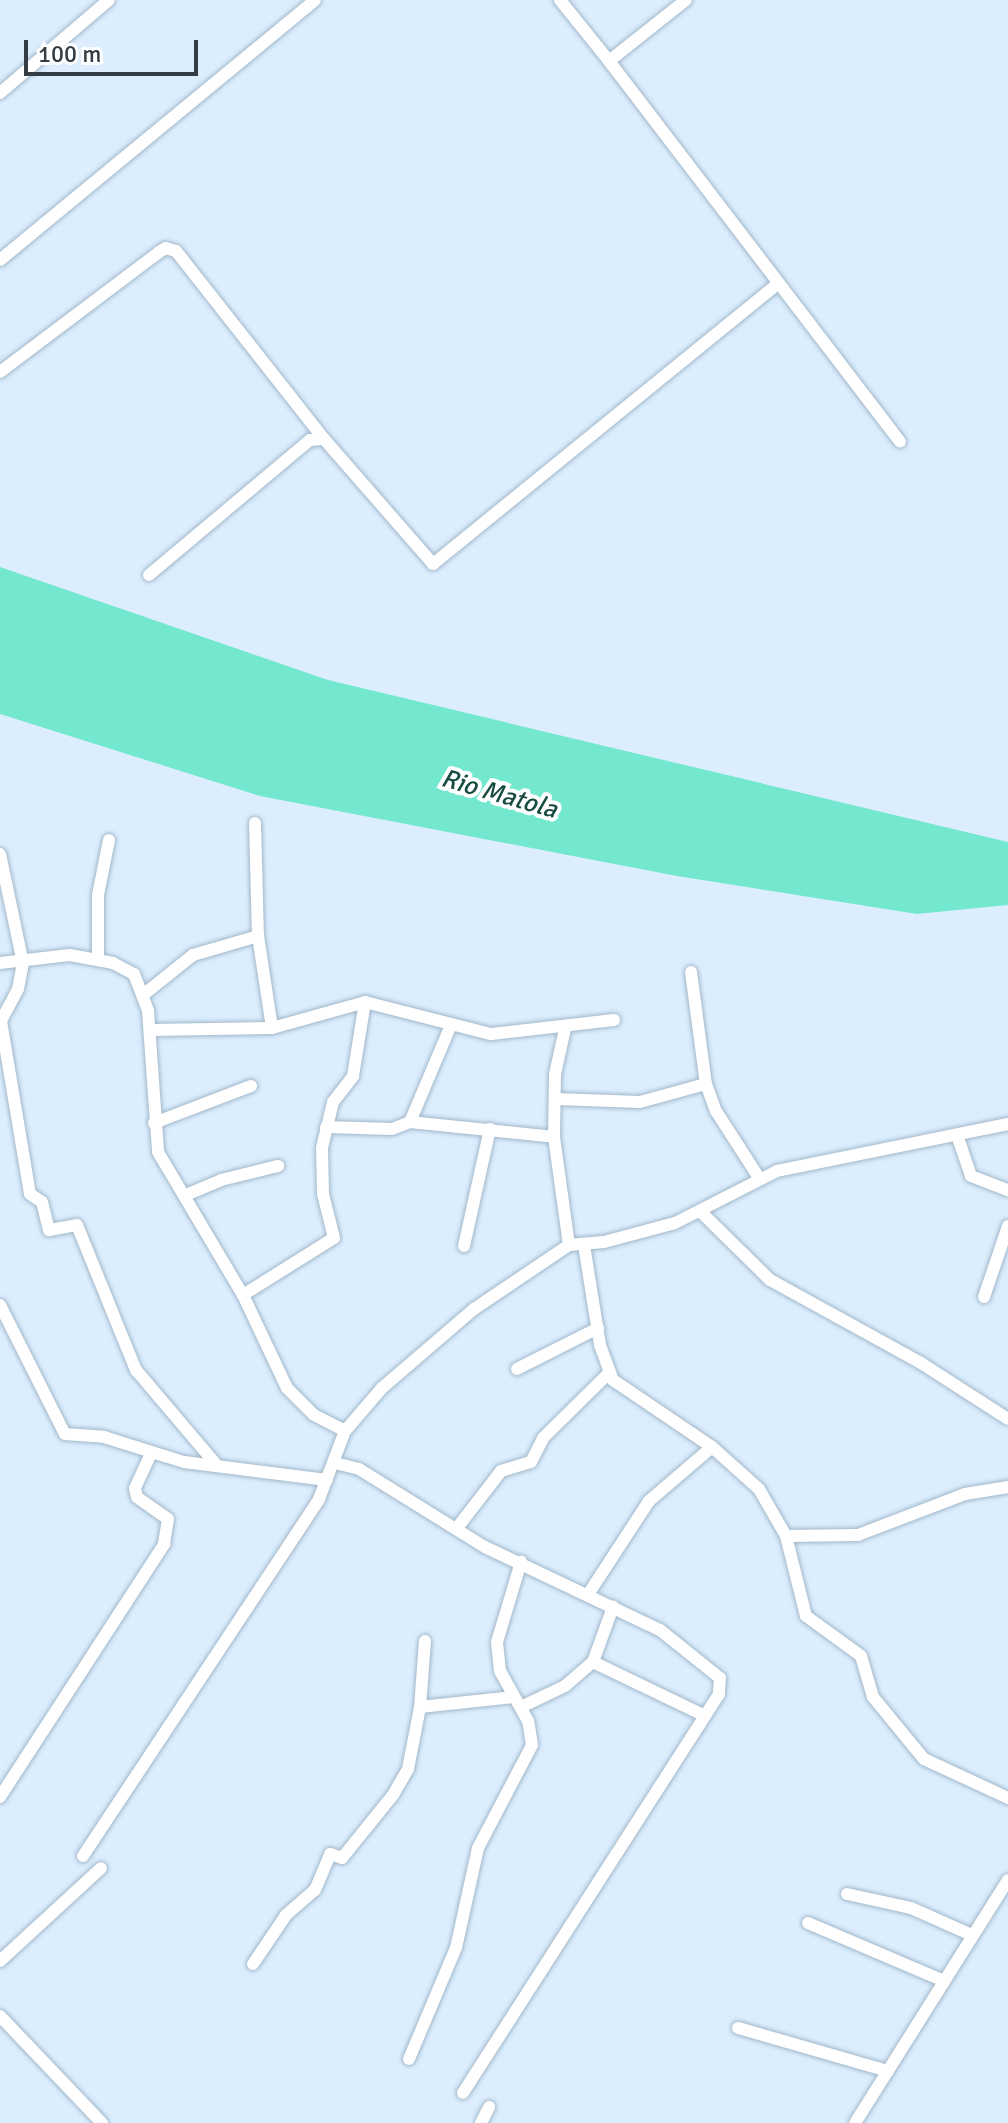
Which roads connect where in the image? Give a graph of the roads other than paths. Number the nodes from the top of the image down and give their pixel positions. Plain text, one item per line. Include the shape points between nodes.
1 (109, 0) edge
2 (315, 0) edge
3 (560, 0) edge
4 (686, 0) edge
5 (609, 61) junction
6 (0, 93) edge
7 (0, 260) edge
8 (778, 284) junction
9 (0, 372) edge
10 (324, 439) junction
11 (900, 441) dead end
12 (149, 575) dead end
13 (255, 823) dead end
14 (109, 840) dead end
15 (0, 854) edge
16 (258, 936) junction
17 (98, 958) junction
18 (0, 963) edge
19 (23, 963) junction
20 (691, 972) dead end
21 (143, 995) junction
22 (365, 1002) junction
23 (614, 1020) dead end
24 (1, 1022) edge
25 (451, 1025) junction
26 (272, 1028) junction
27 (565, 1029) junction
28 (150, 1030) junction
29 (706, 1084) junction
30 (251, 1086) dead end
31 (555, 1099) junction
32 (410, 1122) junction
33 (154, 1123) junction
34 (1008, 1124) edge
35 (326, 1127) junction
36 (490, 1129) junction
37 (957, 1135) junction
38 (554, 1137) junction
39 (278, 1166) dead end
40 (759, 1178) junction
41 (1008, 1190) edge
42 (186, 1195) junction
43 (701, 1212) junction
44 (1008, 1226) edge
45 (569, 1245) junction
46 (584, 1245) junction
47 (464, 1246) dead end
48 (243, 1295) junction
49 (984, 1297) dead end
50 (0, 1305) edge
51 (598, 1328) junction
52 (517, 1369) dead end
53 (610, 1372) junction
54 (1008, 1419) edge
55 (345, 1431) junction
56 (712, 1447) junction
57 (151, 1453) junction
58 (215, 1463) junction
59 (335, 1463) junction
60 (327, 1480) junction
61 (1008, 1487) edge
62 (457, 1528) junction
63 (786, 1536) junction
64 (521, 1562) junction
65 (589, 1593) junction
66 (613, 1607) junction
67 (425, 1641) dead end
68 (593, 1662) junction
69 (517, 1702) junction
70 (420, 1707) junction
71 (703, 1715) junction
72 (0, 1797) edge
73 (1008, 1798) edge
74 (83, 1856) dead end
75 (101, 1868) dead end
76 (1008, 1880) edge
77 (847, 1894) dead end
78 (808, 1923) dead end
79 (972, 1935) junction
80 (0, 1961) edge
81 (253, 1964) dead end
82 (944, 1981) junction
83 (0, 2016) edge
84 (738, 2028) dead end
85 (409, 2059) dead end
86 (888, 2071) junction
87 (463, 2093) dead end
88 (489, 2107) dead end
89 (102, 2123) edge
90 (481, 2123) edge
91 (855, 2123) edge

1 - 6 street
2 - 7 street
3 - 5 street
4 - 5 street
5 - 8 street
8 - 10 street via 433,564
8 - 11 street
9 - 10 street via 166,248 176,251
10 - 12 street via 310,440
13 - 16 street
14 - 17 street via 98,895
15 - 19 street
16 - 21 street via 193,955
16 - 26 street
17 - 19 street via 59,955
17 - 21 street via 128,969
18 - 19 street
19 - 24 street via 18,989
20 - 29 street
21 - 28 street
22 - 25 street
22 - 26 street
22 - 35 street via 353,1076 333,1102
23 - 27 street
24 - 58 street via 30,1194 42,1202 49,1230 77,1225 136,1370
25 - 27 street via 491,1034
25 - 32 street
26 - 28 street
27 - 31 street
28 - 33 street
29 - 31 street via 640,1102
29 - 40 street via 716,1111
30 - 33 street
31 - 38 street
32 - 35 street via 392,1129
32 - 36 street
33 - 42 street via 158,1152
34 - 37 street
35 - 48 street via 323,1194 334,1238
36 - 38 street
36 - 47 street
37 - 40 street via 801,1162
37 - 41 street via 966,1167 977,1182
38 - 45 street
39 - 42 street
40 - 43 street
42 - 48 street
43 - 46 street
43 - 54 street via 770,1280 921,1363
44 - 49 street
45 - 46 street
45 - 55 street via 474,1309 382,1388
46 - 51 street
48 - 55 street via 287,1388 314,1415
50 - 57 street via 65,1434 104,1437
51 - 52 street
51 - 53 street
53 - 56 street via 613,1380
53 - 62 street via 543,1438 531,1462 501,1471
55 - 59 street
56 - 63 street via 759,1489
56 - 65 street via 649,1501
57 - 58 street
57 - 72 street via 135,1488 137,1497 168,1519 164,1544
58 - 60 street
59 - 60 street
59 - 62 street via 359,1469
60 - 74 street
61 - 63 street via 965,1494 858,1535
62 - 64 street
63 - 73 street via 806,1616 861,1656 873,1697 924,1759
64 - 65 street
64 - 69 street via 497,1642 500,1671
65 - 66 street
66 - 68 street
66 - 71 street via 670,1637 720,1678 719,1694
67 - 70 street
68 - 69 street via 565,1686
68 - 71 street
69 - 70 street
69 - 85 street via 532,1745 478,1848 456,1948
70 - 81 street via 408,1769 393,1795 342,1858 330,1854 315,1890 286,1915
71 - 87 street
75 - 80 street
76 - 79 street
77 - 79 street via 911,1908
78 - 82 street
79 - 82 street
82 - 86 street
83 - 89 street
84 - 86 street
86 - 91 street
88 - 90 street

